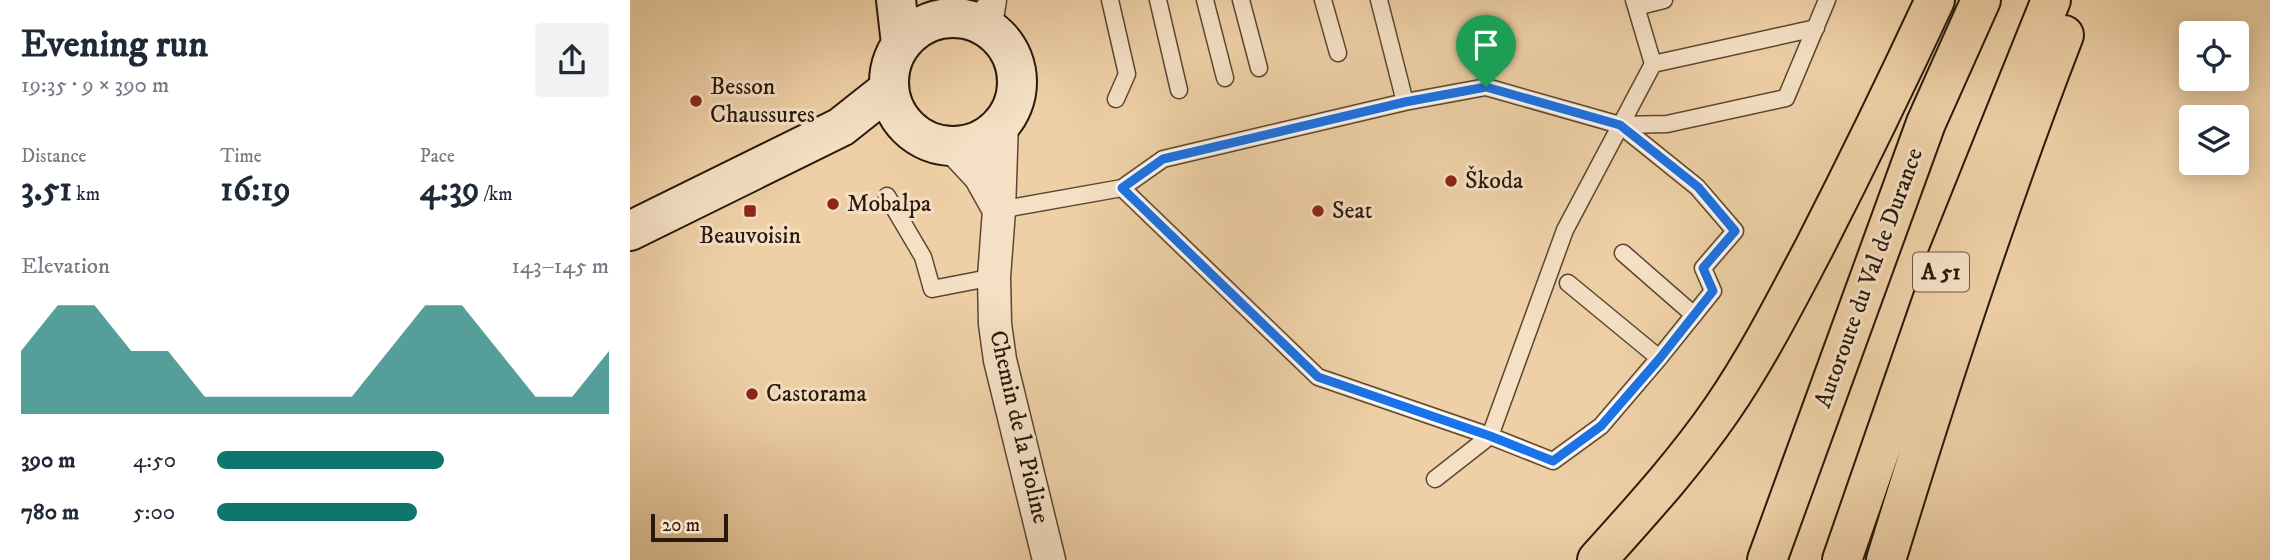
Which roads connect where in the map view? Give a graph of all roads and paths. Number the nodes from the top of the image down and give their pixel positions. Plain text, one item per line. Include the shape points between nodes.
1 (895, 0) edge
2 (1110, 0) edge
3 (1158, 0) edge
4 (1205, 0) edge
5 (1241, 0) edge
6 (1323, 0) edge
7 (1380, 0) edge
8 (1664, 0) edge
9 (1827, 0) edge
10 (1935, 0) edge
11 (1980, 0) edge
12 (2051, 0) edge
13 (2077, 0) edge
14 (1635, 3) edge
15 (970, 12) edge
16 (1816, 29) junction
17 (901, 44) junction
18 (1338, 53) dead end
19 (1653, 64) junction
20 (1259, 68) dead end
21 (1225, 78) dead end
22 (889, 89) junction
23 (1178, 90) dead end
24 (1116, 99) dead end
25 (1405, 102) junction
26 (1002, 123) junction
27 (1620, 125) junction
28 (841, 127) junction
29 (909, 130) junction
30 (952, 146) junction
31 (1122, 188) junction
32 (887, 196) dead end
33 (999, 210) junction
34 (630, 231) edge
35 (1623, 253) dead end
36 (994, 277) junction
37 (1568, 284) dead end
38 (1693, 315) junction
39 (1660, 358) junction
40 (1490, 436) junction
41 (1435, 480) dead end
42 (1049, 560) edge
43 (1597, 560) edge
44 (1768, 560) edge
45 (1842, 560) edge
46 (1886, 560) edge

1 - 17 main road
2 - 24 lane via 1127,75
3 - 23 lane
4 - 21 lane
5 - 20 lane
6 - 18 lane
7 - 25 lane
8 - 14 lane
9 - 16 lane
10 - 43 highway via 1857,164 1752,363 1690,452
11 - 44 highway, Autoroute du Val de Durance / A 51 via 1926,123
12 - 45 highway, A 51 via 1944,266
13 - 46 highway via 2003,196
14 - 19 lane
15 - 17 main road via 929,22
15 - 26 main road via 1007,46 1015,65 1013,106
16 - 19 lane
16 - 27 lane via 1786,98 1667,124
17 - 22 main road via 893,58
19 - 27 lane
22 - 28 main road
22 - 29 main road via 892,104
25 - 27 lane via 1486,87
25 - 31 lane via 1163,159
26 - 30 main road via 971,144
26 - 33 street, Chemin de la Pioline
27 - 38 lane via 1698,187 1735,231 1703,268 1713,291
27 - 40 lane via 1565,230
28 - 29 main road
28 - 34 main road
29 - 30 main road
30 - 33 street via 980,176
31 - 33 lane
31 - 40 lane via 1318,377
32 - 36 lane via 923,257 932,289
33 - 36 street, Chemin de la Pioline
35 - 38 lane
36 - 42 street, Chemin de la Pioline via 1000,360
37 - 39 lane
38 - 39 lane
39 - 40 lane via 1601,426 1553,461
40 - 41 lane

